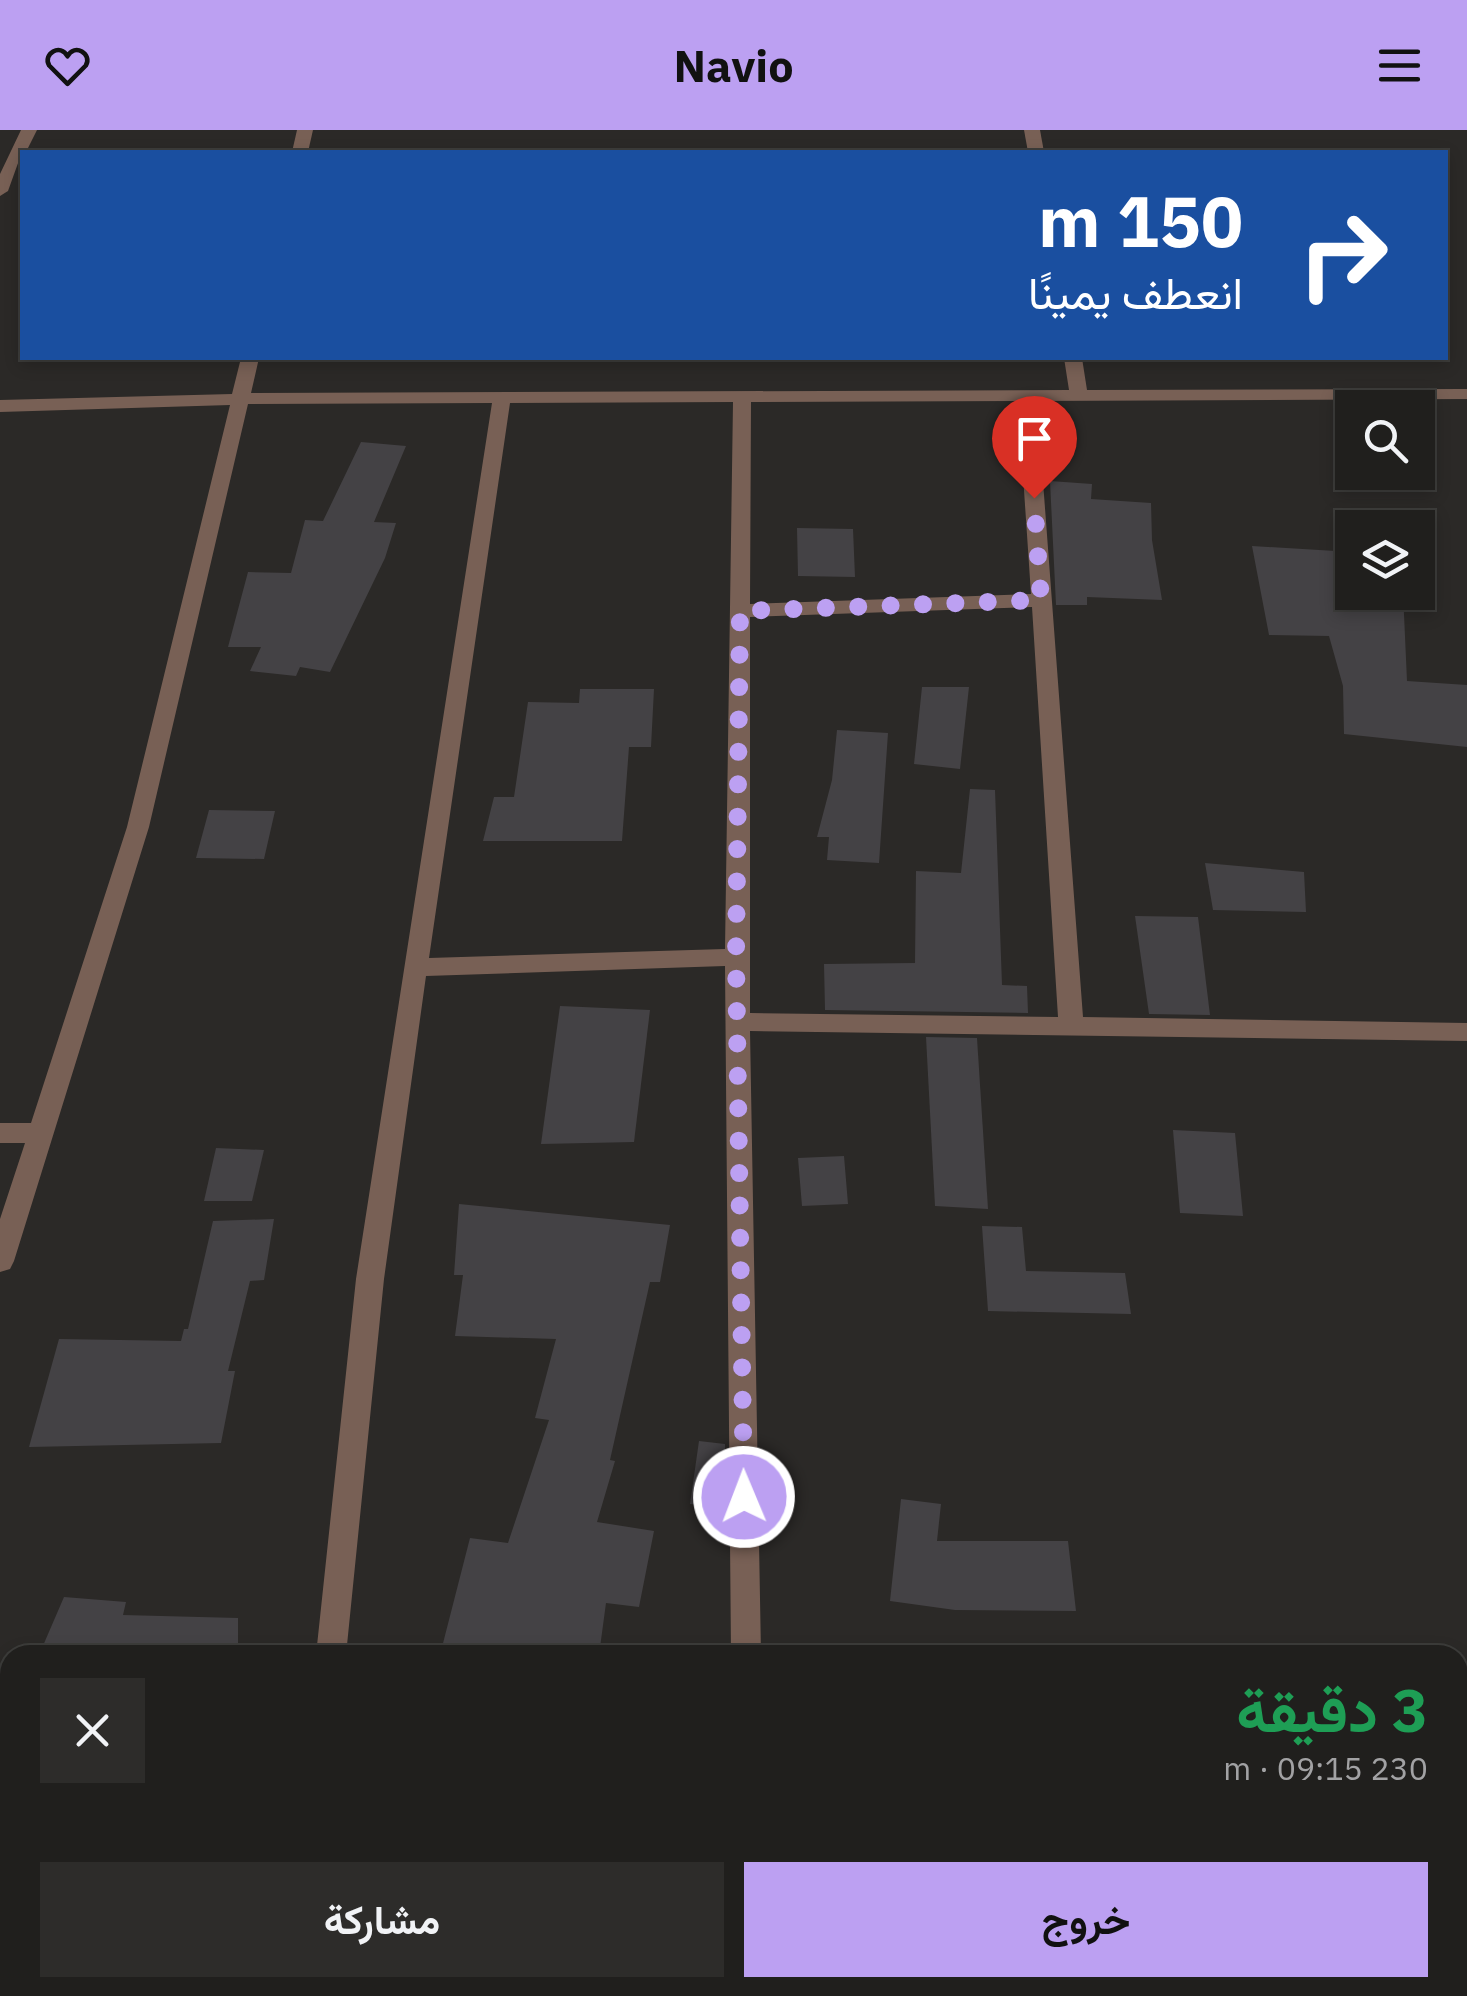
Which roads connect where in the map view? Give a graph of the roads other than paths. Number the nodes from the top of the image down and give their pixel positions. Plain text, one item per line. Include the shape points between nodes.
1 (29, 130) edge
2 (0, 192) edge
3 (250, 360) edge
4 (1073, 360) edge
5 (1079, 394) junction
6 (1467, 394) edge
7 (1027, 395) junction
8 (502, 398) junction
9 (742, 398) junction
10 (240, 399) junction
11 (0, 406) edge
12 (1041, 600) junction
13 (740, 611) junction
14 (736, 957) junction
15 (416, 967) junction
16 (738, 1022) junction
17 (1071, 1026) junction
18 (1467, 1032) edge
19 (41, 1132) junction
20 (0, 1133) edge
21 (0, 1262) edge
22 (332, 1645) edge
23 (746, 1645) edge

1 - 2 street
3 - 10 street
4 - 5 street
5 - 6 street
5 - 7 street
7 - 9 street
7 - 12 street
8 - 9 street
8 - 10 street
8 - 15 street
9 - 13 street
10 - 11 street
10 - 19 street via 138,828
12 - 13 street
12 - 17 street
13 - 14 street
14 - 15 street
14 - 16 street
15 - 22 street via 370,1280
16 - 17 street
16 - 23 street
17 - 18 street
19 - 20 street
19 - 21 street

